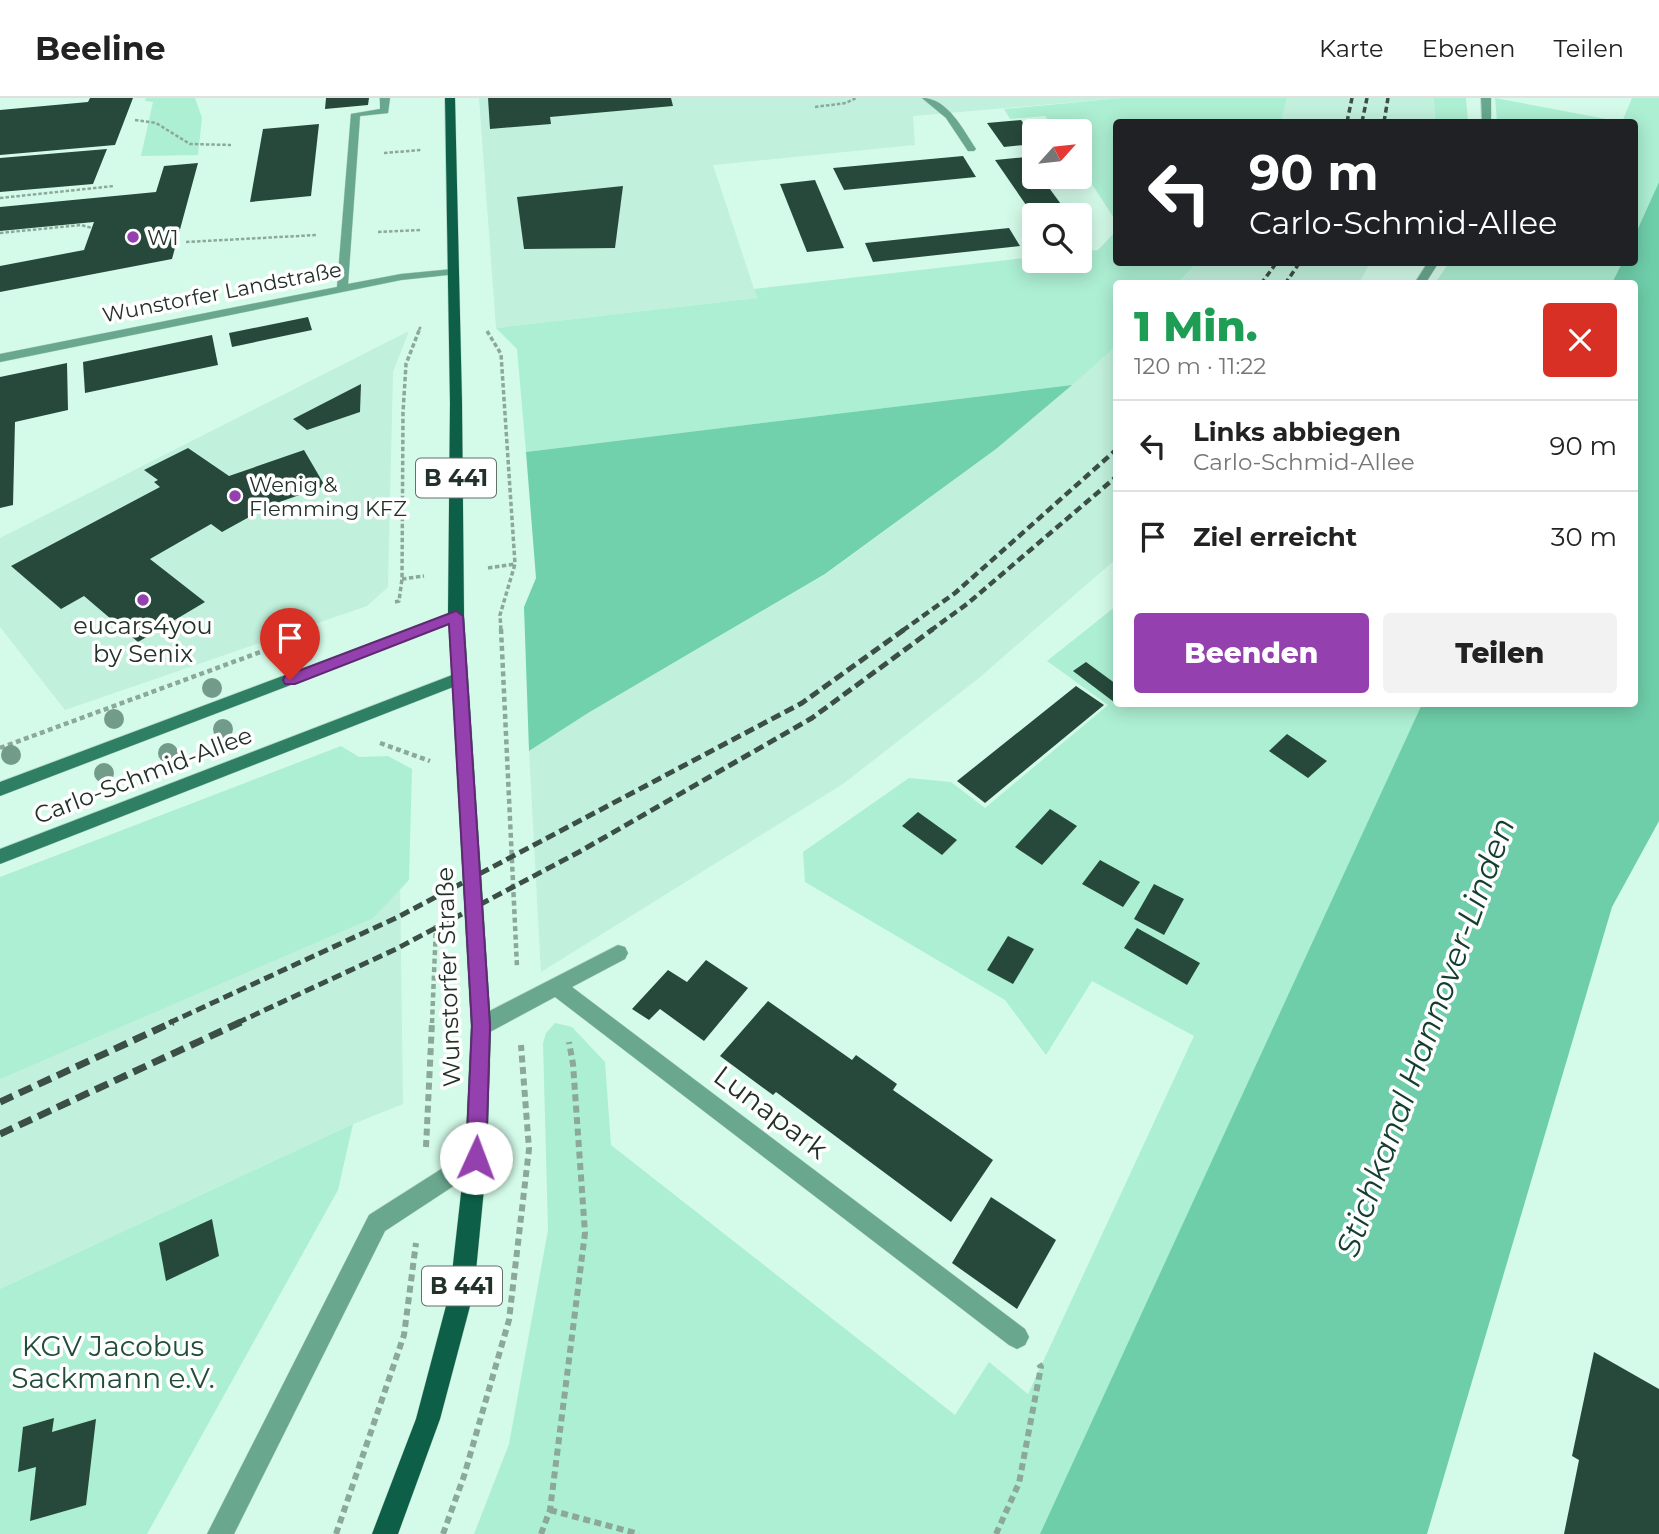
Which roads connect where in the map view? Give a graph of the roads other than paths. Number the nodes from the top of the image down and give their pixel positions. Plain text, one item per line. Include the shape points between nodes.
1 (385, 98) edge
2 (450, 98) edge
3 (1486, 98) edge
4 (929, 100) edge
5 (1487, 119) edge
6 (971, 149) dead end
7 (453, 272) junction
8 (342, 289) junction
9 (0, 358) edge
10 (456, 616) junction
11 (460, 678) junction
12 (0, 789) edge
13 (0, 857) edge
14 (618, 953) dead end
15 (558, 987) junction
16 (481, 1026) junction
17 (476, 1158) junction
18 (1017, 1338) road end
19 (220, 1534) edge
20 (385, 1534) edge

1 - 8 street via 385,111 356,114
2 - 7 main road, B 441
3 - 5 street
4 - 6 street via 948,116
7 - 8 street, Wunstorfer Landstraße
7 - 10 main road, B 441
8 - 9 street, Wunstorfer Landstraße
10 - 11 main road, Wunstorfer Straße / B 441
10 - 12 main road, Carlo-Schmid-Allee
11 - 13 main road, Carlo-Schmid-Allee
11 - 16 main road, Wunstorfer Straße / B 441
14 - 15 street
15 - 16 street
15 - 18 street, Lunapark
16 - 17 main road, Wunstorfer Straße / B 441
17 - 19 street via 377,1223
17 - 20 main road, Wunstorfer Straße / B 441 via 462,1291 428,1419

